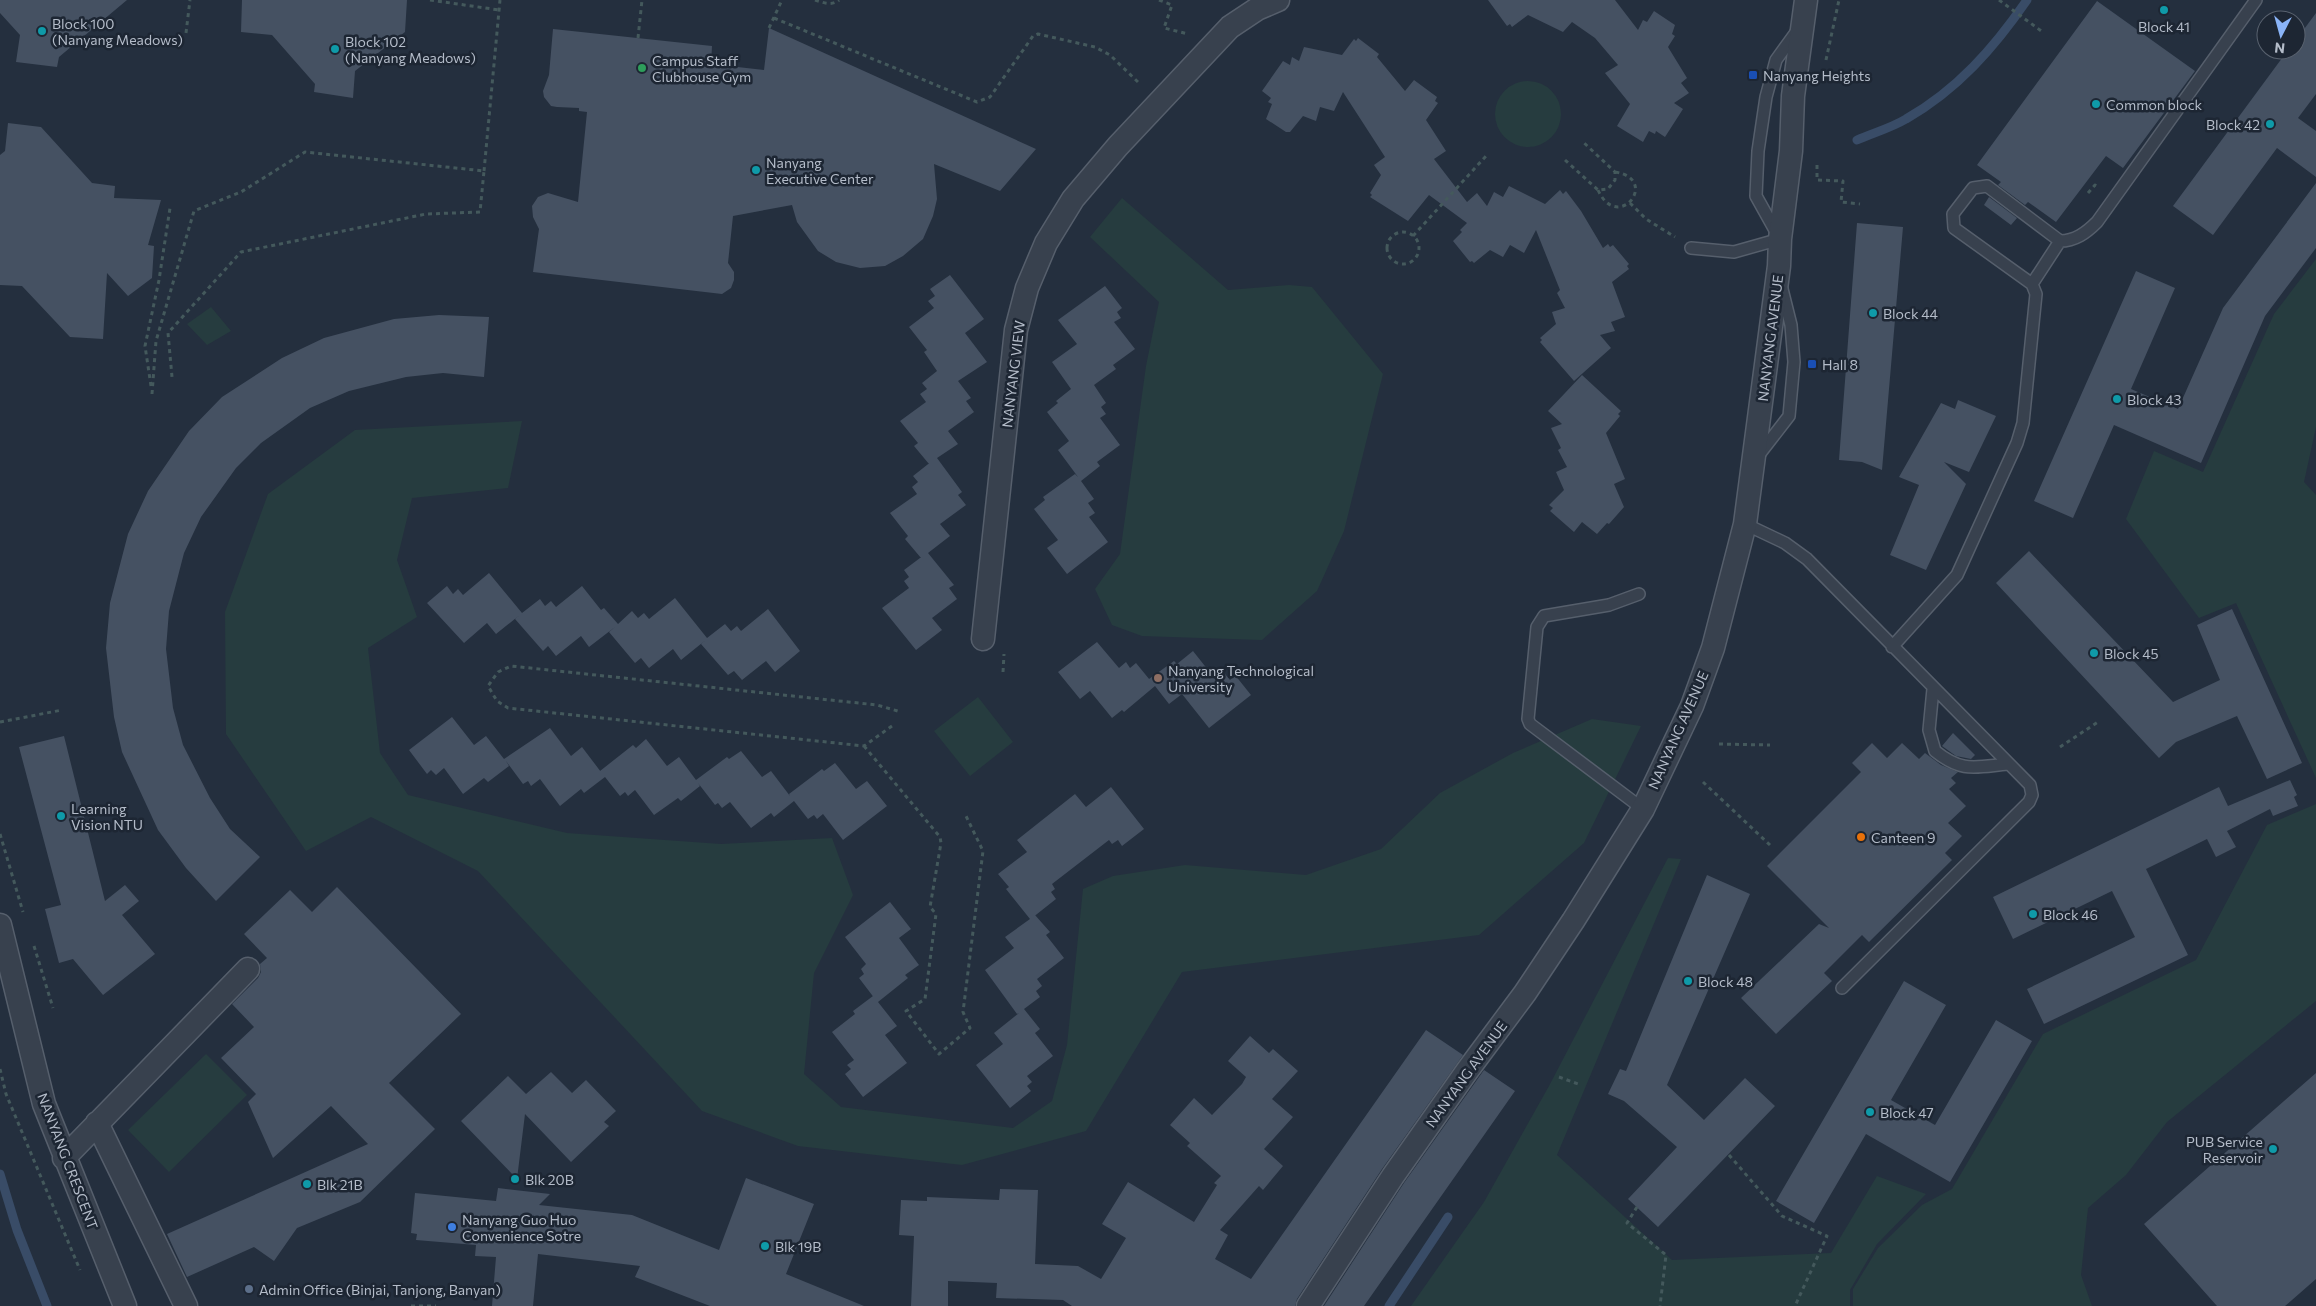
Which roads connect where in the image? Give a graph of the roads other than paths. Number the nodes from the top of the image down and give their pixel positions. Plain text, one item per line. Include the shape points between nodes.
1 (1278, 0) edge
2 (2256, 0) edge
3 (1805, 10) edge
4 (1780, 239) junction
5 (2060, 242) junction
6 (1691, 248) road end
7 (2032, 284) junction
8 (1745, 524) junction
9 (1639, 594) dead end
10 (983, 639) dead end
11 (1892, 647) junction
12 (1933, 689) junction
13 (2008, 764) junction
14 (1643, 809) junction
15 (0, 925) edge
16 (248, 969) dead end
17 (1842, 988) dead end
18 (97, 1123) junction
19 (64, 1158) junction
20 (125, 1306) edge
21 (186, 1306) edge
22 (1308, 1306) edge

1 - 10 street, NANYANG VIEW via 1230,26 1073,199 1046,244 1027,288 1016,330
2 - 5 lane via 2097,222 2084,234
3 - 4 street, NANYANG AVENUE via 1793,96 1791,151
3 - 4 lane via 1776,60 1766,97 1758,151 1756,196
4 - 6 lane via 1734,252
4 - 8 street, NANYANG AVENUE
5 - 7 lane
5 - 7 lane via 1987,186 1973,188 1953,214 1954,228
7 - 11 lane via 2036,294 2032,342 2023,423 2017,443 1957,575
8 - 11 lane via 1785,543 1807,559
8 - 14 street, NANYANG AVENUE via 1713,648 1692,706
9 - 14 lane via 1609,605 1544,616 1537,627 1528,715 1530,724
11 - 12 lane
12 - 13 lane
12 - 13 lane via 1929,730 1935,751 1958,766
13 - 17 lane via 2030,785 2032,795 2029,802
14 - 22 street, NANYANG AVENUE via 1525,994 1393,1176
15 - 19 street, NANYANG CRESCENT via 44,1104
16 - 18 street
18 - 19 street
18 - 21 street
19 - 20 street, NANYANG CRESCENT

